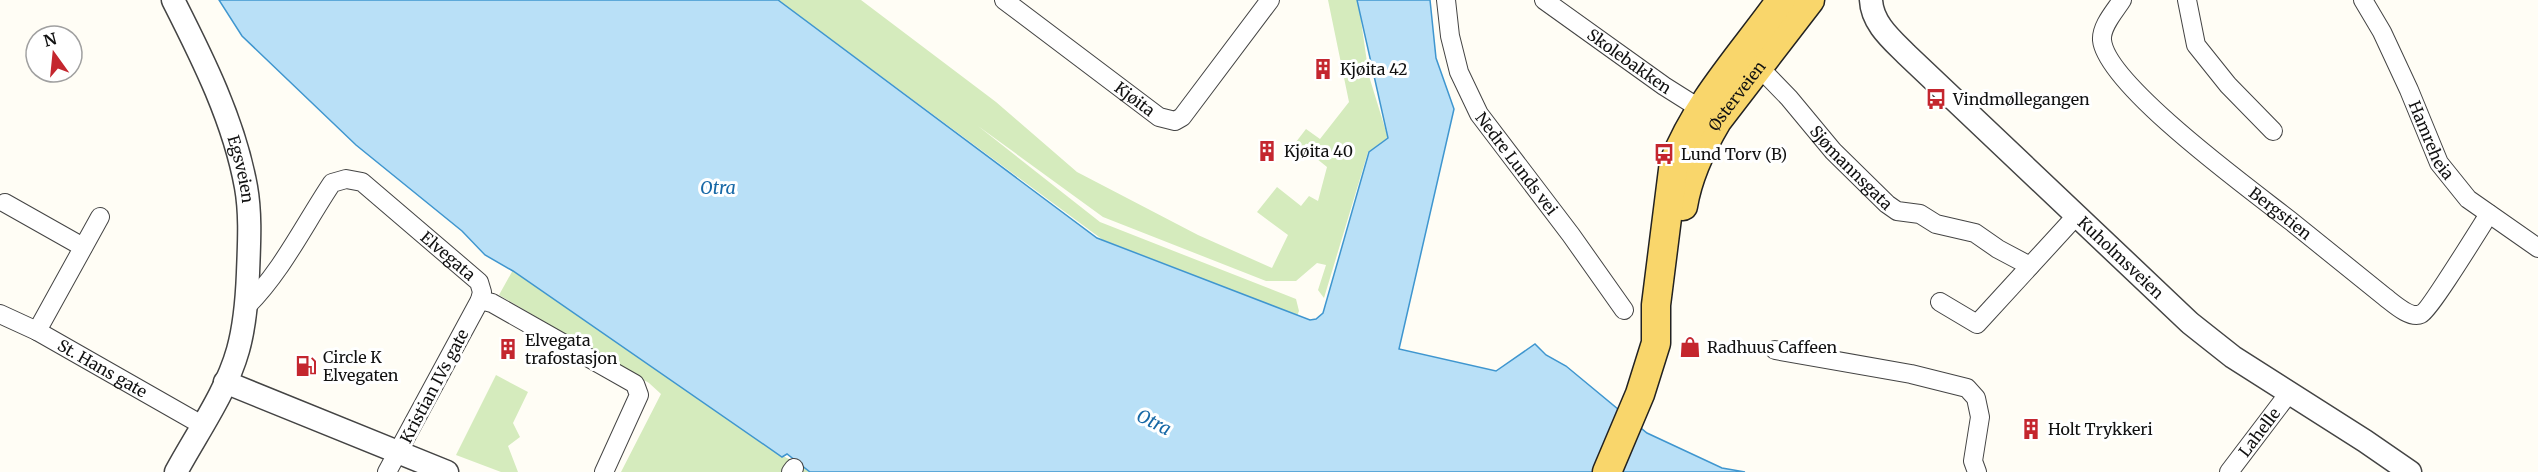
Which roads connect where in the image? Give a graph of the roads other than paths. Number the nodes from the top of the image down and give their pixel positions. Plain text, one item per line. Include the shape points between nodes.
1 (173, 0) edge
2 (1004, 0) edge
3 (1270, 0) edge
4 (1446, 0) edge
5 (1544, 0) edge
6 (1781, 0) edge
7 (1810, 0) edge
8 (1871, 0) edge
9 (2122, 0) edge
10 (2187, 0) edge
11 (2363, 0) edge
12 (1758, 66) junction
13 (1710, 115) junction
14 (2273, 131) dead end
15 (5, 203) dead end
16 (2489, 214) junction
17 (2076, 216) junction
18 (100, 217) dead end
19 (82, 247) junction
20 (2538, 248) edge
21 (2030, 266) junction
22 (480, 300) junction
23 (1940, 302) dead end
24 (247, 306) junction
25 (1624, 310) dead end
26 (0, 314) edge
27 (37, 331) junction
28 (1775, 350) dead end
29 (225, 382) junction
30 (2289, 393) junction
31 (202, 425) junction
32 (399, 451) junction
33 (2406, 471) edge
34 (176, 472) edge
35 (387, 472) edge
36 (447, 472) edge
37 (604, 472) edge
38 (1607, 472) edge
39 (1977, 472) edge
40 (2229, 472) edge

1 - 24 street, Egsveien via 199,50 224,113 246,187 250,226
2 - 3 street, Kjøita via 1160,117 1175,121 1182,117
4 - 25 street, Nedre Lunds vei via 1459,72 1479,114
5 - 13 street, Skolebakken
6 - 13 main road, Østerveien
7 - 12 main road, Østerveien
8 - 17 street, Kuholmsveien via 1877,22 1890,37
9 - 16 street, Bergstien via 2103,31 2102,42 2108,56 2148,104 2201,152 2402,309 2415,315 2427,310
10 - 14 street via 2196,45
11 - 16 street, Hamreheia via 2382,32 2439,163 2468,199
12 - 13 main road, Østerveien
12 - 21 street, Sjømannsgata via 1833,151 1887,204 1897,211 1920,214 1936,224 1975,232
13 - 38 main road, Østerveien via 1681,144 1671,172 1656,305 1656,343 1630,420
15 - 19 street
16 - 20 street, Hamreheia
17 - 21 street
17 - 30 street, Kuholmsveien via 2190,323
18 - 19 street
19 - 27 street
21 - 23 street via 1977,324
22 - 24 street, Elvegata via 479,282 471,273 362,182 346,178 332,183 268,285
22 - 32 street, Kristian IVs gate
22 - 37 street, Elvegata via 492,303 635,384 639,395
24 - 29 street, Egsveien via 238,351
26 - 27 street, St. Hans gate
27 - 31 street, St. Hans gate
28 - 39 street via 1967,388 1976,398 1980,417 1973,461
29 - 31 street, Egsveien
29 - 32 street
30 - 33 street, Kuholmsveien
30 - 40 street, Lahelle
31 - 34 street, Egsveien
32 - 35 street, Kristian IVs gate
32 - 36 street

